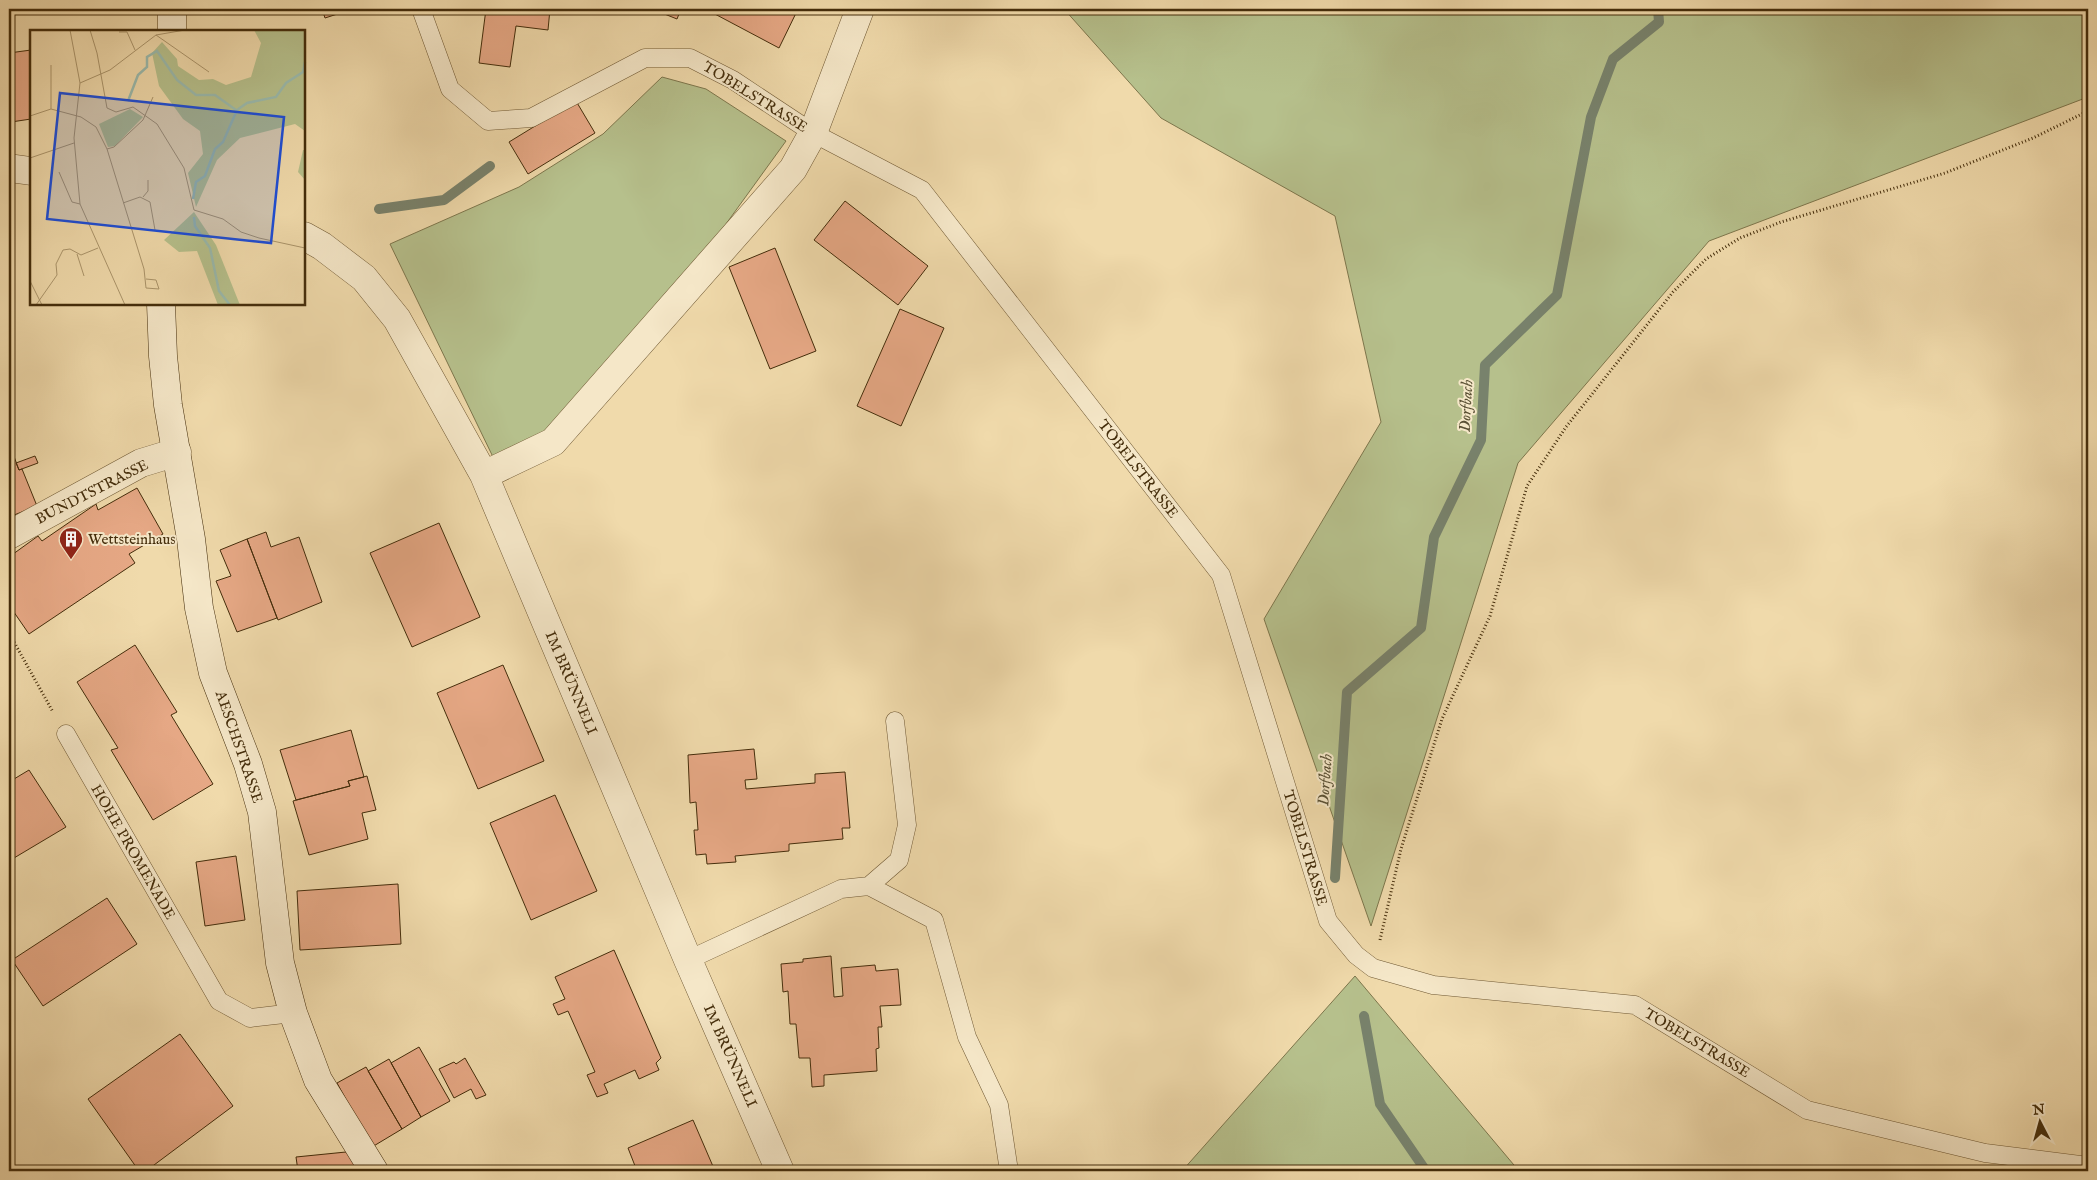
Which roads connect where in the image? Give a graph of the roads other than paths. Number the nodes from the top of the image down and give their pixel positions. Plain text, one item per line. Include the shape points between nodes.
1 (172, 9) edge
2 (421, 9) edge
3 (860, 9) edge
4 (172, 30) edge
5 (813, 133) junction
6 (9, 168) edge
7 (30, 171) edge
8 (305, 237) edge
9 (161, 305) edge
10 (177, 452) junction
11 (484, 476) junction
12 (9, 535) edge
13 (896, 721) dead end
14 (66, 734) road end
15 (869, 886) junction
16 (688, 960) junction
17 (293, 1013) junction
18 (2088, 1166) edge
19 (374, 1171) edge
20 (780, 1171) edge
21 (1009, 1171) edge

1 - 4 street
2 - 5 lane, TOBELSTRASSE via 450,89 488,121 531,118 645,58 690,58 732,80
3 - 5 street, TOBELSTRASSE
5 - 11 street, TOBELSTRASSE via 793,169 554,442
5 - 18 lane, TOBELSTRASSE via 922,190 1220,575 1328,921 1356,955 1373,968 1433,985 1635,1006 1807,1110 1985,1153
6 - 7 street
8 - 11 street, IM BRÜNNELI via 364,278 397,319
9 - 10 street, AESCHSTRASSE via 168,406
10 - 12 street, BUNDTSTRASSE via 141,463
10 - 17 street, AESCHSTRASSE via 199,608 213,673 248,764 262,812 280,963
11 - 16 street, IM BRÜNNELI
13 - 15 lane via 907,825 899,860
14 - 17 lane, HOHE PROMENADE via 219,1001 250,1018
15 - 16 lane via 841,889
15 - 21 lane via 934,920 967,1037 999,1106
16 - 20 street, IM BRÜNNELI
17 - 19 street, AESCHSTRASSE via 318,1080

